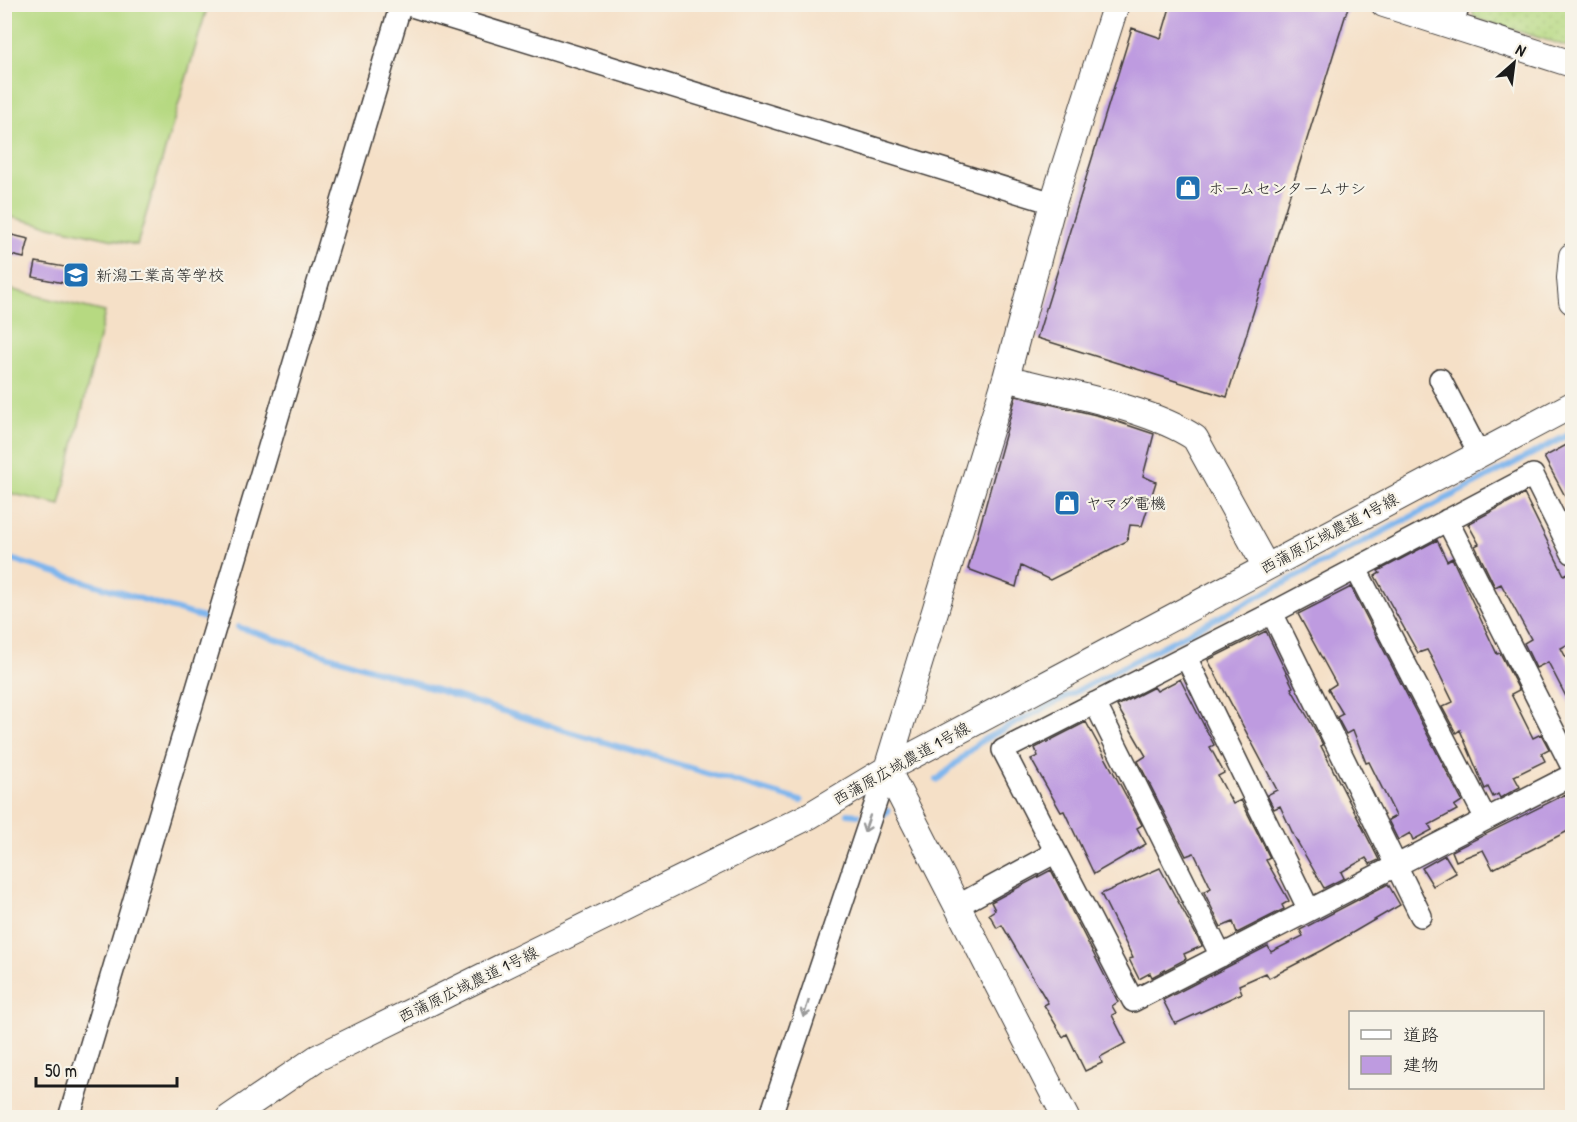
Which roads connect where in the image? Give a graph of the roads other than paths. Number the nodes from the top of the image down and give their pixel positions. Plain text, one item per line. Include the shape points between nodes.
1 (403, 4) edge
2 (1116, 4) edge
3 (1384, 4) edge
4 (1456, 15) edge
5 (1572, 64) edge
6 (1053, 203) junction
7 (1572, 256) edge
8 (1572, 301) edge
9 (1006, 378) junction
10 (1440, 380) dead end
11 (1572, 405) edge
12 (1479, 454) junction
13 (1447, 520) junction
14 (1571, 546) edge
15 (1266, 567) junction
16 (1356, 569) junction
17 (1272, 613) junction
18 (1186, 657) junction
19 (1095, 703) junction
20 (1572, 767) edge
21 (887, 769) junction
22 (1572, 775) edge
23 (1486, 819) junction
24 (1056, 852) junction
25 (1396, 865) junction
26 (957, 906) junction
27 (1309, 910) junction
28 (1421, 916) dead end
29 (1221, 956) junction
30 (69, 1118) edge
31 (229, 1118) edge
32 (770, 1118) edge
33 (1066, 1118) edge

1 - 6 street
1 - 30 street
2 - 6 street
3 - 4 street
4 - 5 street
6 - 9 street
7 - 8 street
9 - 15 street via 1152,416 1195,438
9 - 21 street
10 - 12 street
11 - 12 street, 西蒲原広域農道 1号線
12 - 15 street, 西蒲原広域農道 1号線
13 - 14 street via 1533,475
13 - 16 street
13 - 20 street
15 - 21 street, 西蒲原広域農道 1号線
16 - 17 street
16 - 23 street
17 - 18 street
17 - 25 street
18 - 19 street
18 - 27 street
19 - 24 street via 1003,750
19 - 29 street
21 - 26 street
21 - 31 street, 西蒲原広域農道 1号線 via 809,816 317,1058
21 -> 32 street
22 - 23 street
23 - 25 street
24 - 26 street
24 - 29 street via 1133,1001
25 - 27 street
25 - 28 street
26 - 33 street
27 - 29 street

